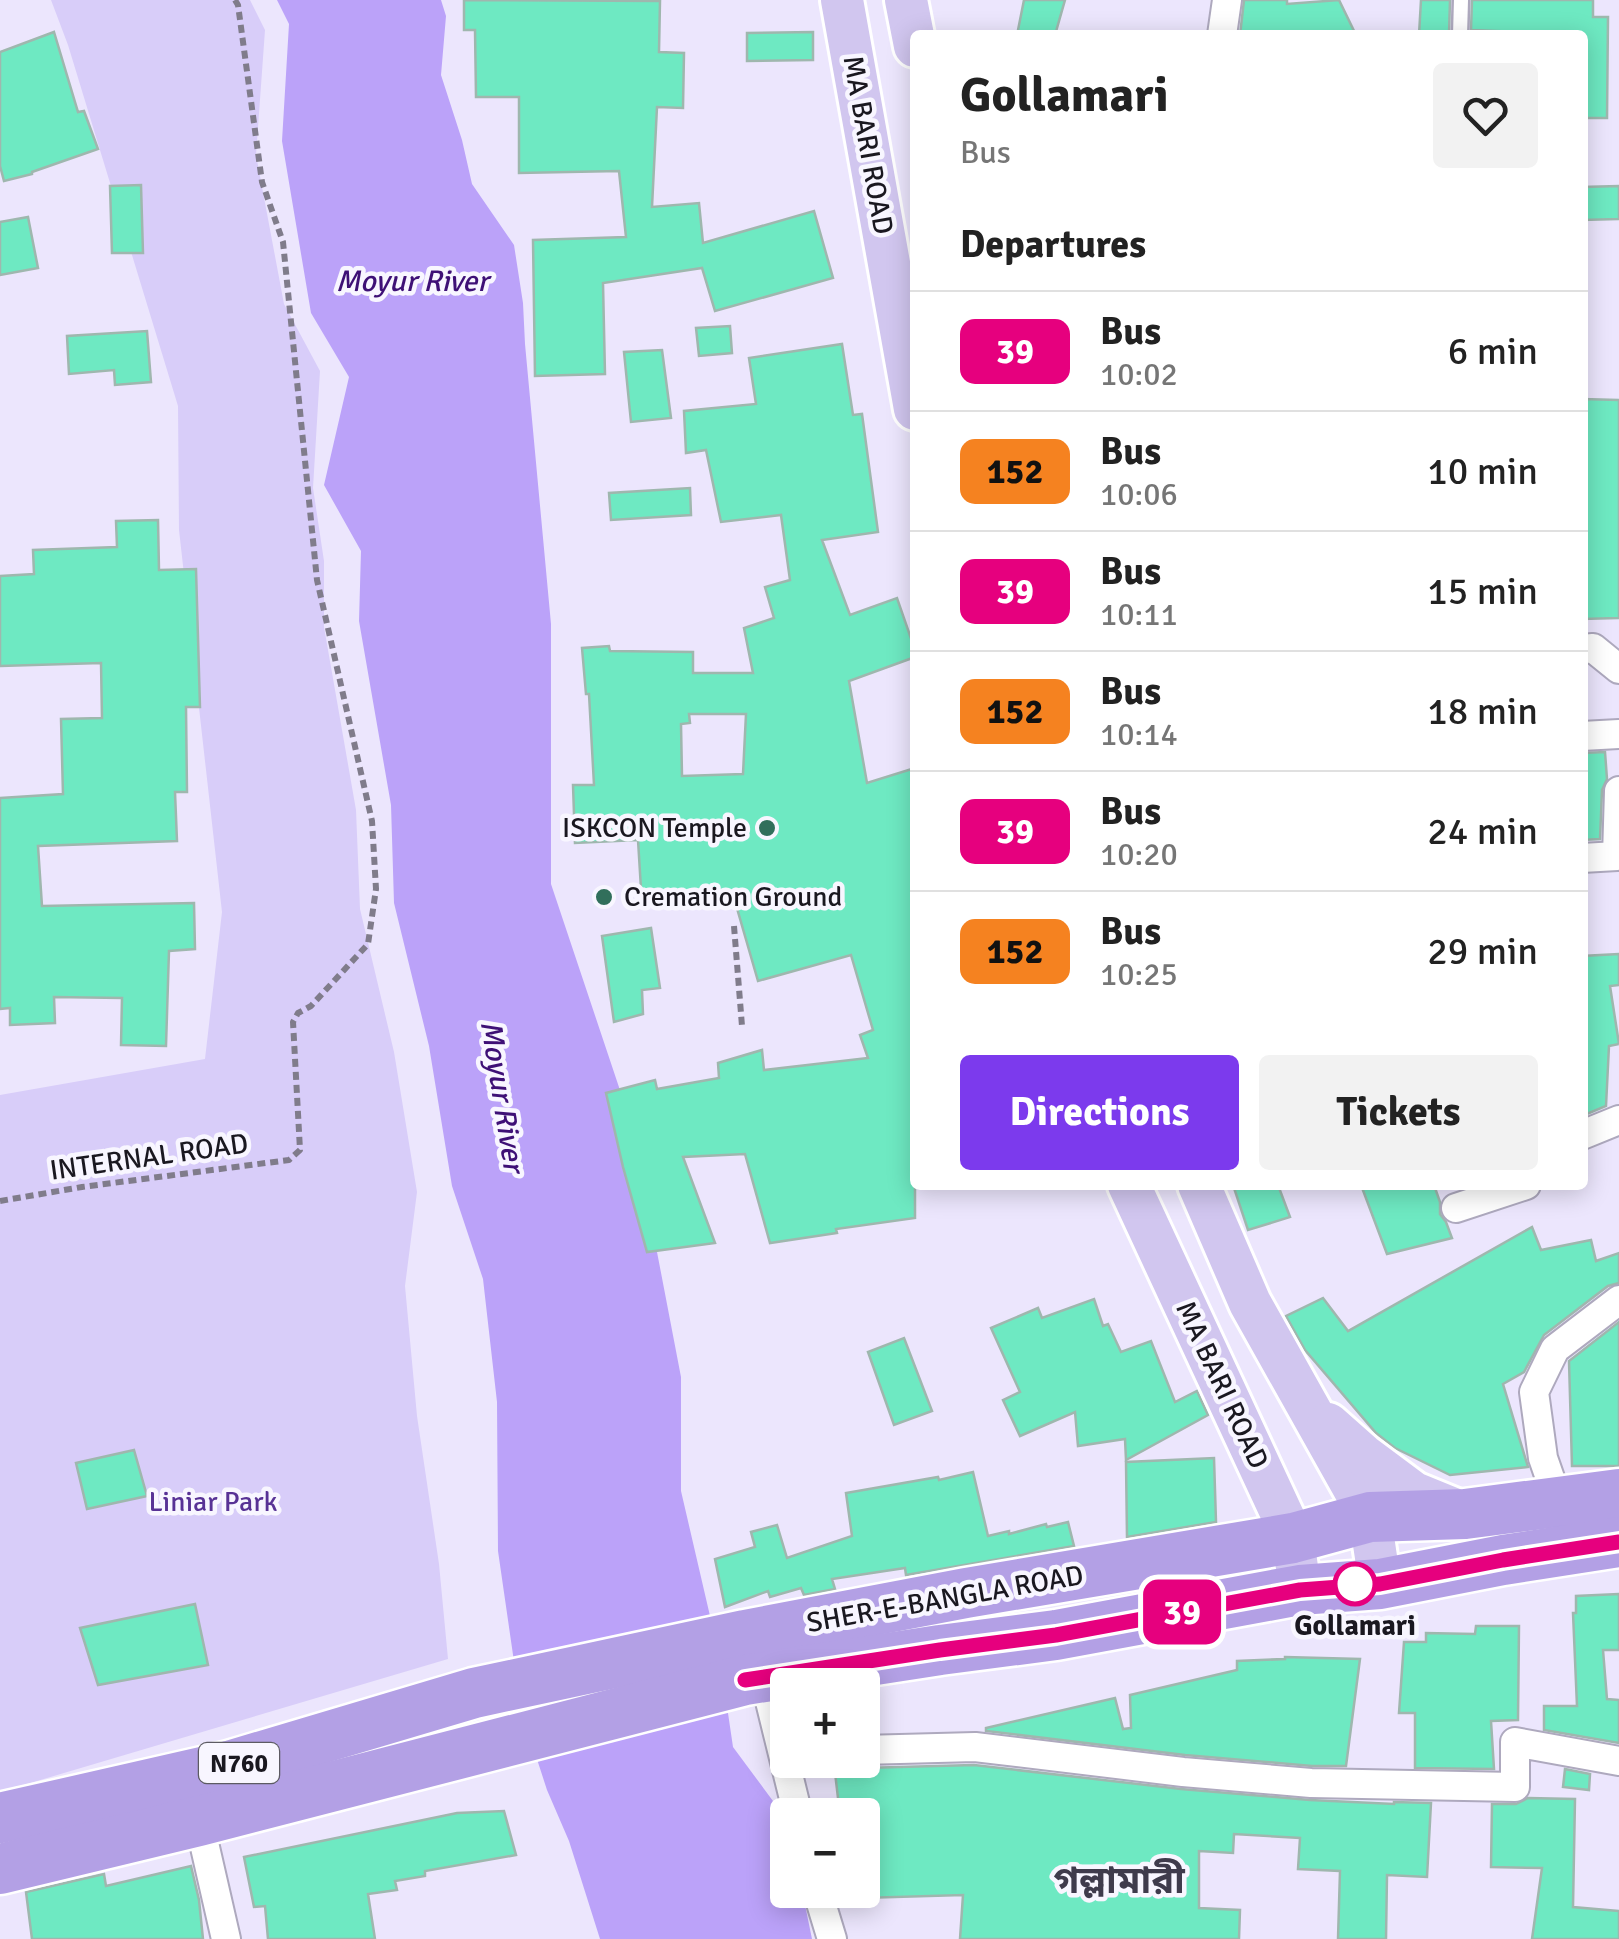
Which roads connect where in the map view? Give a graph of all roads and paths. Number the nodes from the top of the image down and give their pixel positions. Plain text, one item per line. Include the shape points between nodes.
1 (235, 0) edge
2 (842, 0) edge
3 (906, 0) edge
4 (1227, 0) edge
5 (1462, 0) edge
6 (912, 30) edge
7 (1223, 30) edge
8 (1460, 30) edge
9 (910, 381) edge
10 (1588, 649) edge
11 (1619, 669) edge
12 (1619, 734) edge
13 (1588, 736) edge
14 (1619, 791) edge
15 (1618, 834) edge
16 (1588, 858) edge
17 (734, 926) dead end
18 (742, 1026) dead end
19 (1619, 1120) edge
20 (1588, 1133) edge
21 (1130, 1190) edge
22 (1201, 1190) edge
23 (1511, 1190) edge
24 (0, 1201) edge
25 (1456, 1208) dead end
26 (1619, 1300) edge
27 (1305, 1403) junction
28 (1619, 1494) edge
29 (1558, 1501) junction
30 (1465, 1514) junction
31 (1370, 1517) junction
32 (1293, 1538) junction
33 (1619, 1542) edge
34 (1380, 1584) junction
35 (1300, 1590) junction
36 (752, 1664) junction
37 (770, 1712) edge
38 (880, 1750) edge
39 (1619, 1761) edge
40 (0, 1818) edge
41 (200, 1821) junction
42 (0, 1869) edge
43 (823, 1908) edge
44 (226, 1939) edge
45 (832, 1939) edge

1 - 24 path, INTERNAL ROAD via 262,182 283,242 317,580 372,821 376,889 368,944 293,1022 300,1150 289,1160
2 - 9 main road, MA BARI ROAD
3 - 6 main road
4 - 7 street
5 - 8 lane
10 - 11 street
12 - 13 street
14 - 15 street
15 - 16 street via 1617,856
17 - 18 path
19 - 20 street
21 - 32 main road, MA BARI ROAD
22 - 27 main road via 1250,1303
23 - 25 street
26 - 29 street via 1555,1350 1534,1392 1543,1458
27 - 30 main road via 1414,1492
27 - 31 main road
28 - 29 highway, SHER-E-BANGLA ROAD / N760
29 - 30 highway, SHER-E-BANGLA ROAD / N760
30 - 31 highway, SHER-E-BANGLA ROAD / N760
31 - 32 highway, SHER-E-BANGLA ROAD / N760
31 - 34 main road
32 - 35 main road, MA BARI ROAD
32 - 36 highway, SHER-E-BANGLA ROAD / N760 via 966,1593
33 - 34 highway, SHER-E-BANGLA ROAD / N760
34 - 35 highway, SHER-E-BANGLA ROAD / N760
35 - 36 highway, SHER-E-BANGLA ROAD / N760 via 1056,1635
36 - 37 street
36 - 40 highway, N760 via 474,1693 229,1766
36 - 41 highway, N760 via 492,1745
38 - 39 street via 975,1748 1311,1783 1478,1786 1515,1786 1515,1742
41 - 42 highway, N760
41 - 44 street
43 - 45 street

